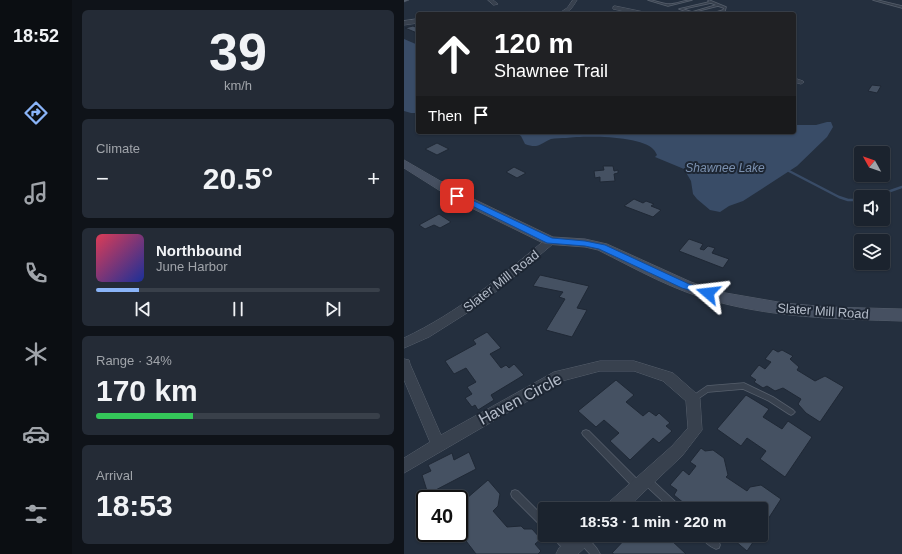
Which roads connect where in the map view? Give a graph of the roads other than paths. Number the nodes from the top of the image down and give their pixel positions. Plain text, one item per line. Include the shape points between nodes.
1 (490, 0) edge
2 (575, 0) edge
3 (649, 0) edge
4 (655, 0) edge
5 (674, 0) edge
6 (691, 0) edge
7 (707, 0) edge
8 (874, 0) edge
9 (887, 0) edge
10 (902, 1) edge
11 (680, 2) junction
12 (712, 2) junction
13 (882, 2) junction
14 (662, 3) junction
15 (496, 4) dead end
16 (720, 5) junction
17 (894, 5) junction
18 (902, 7) edge
19 (615, 8) dead end
20 (629, 10) joint
21 (564, 12) edge
22 (636, 12) edge
23 (690, 12) joint
24 (720, 12) edge
25 (416, 21) edge
26 (404, 23) edge
27 (404, 163) edge
28 (550, 241) junction
29 (902, 315) edge
30 (404, 343) edge
31 (404, 364) edge
32 (692, 399) junction
33 (791, 412) dead end
34 (586, 433) dead end
35 (438, 445) junction
36 (404, 466) edge
37 (642, 483) junction
38 (515, 494) dead end
39 (622, 502) edge
40 (668, 502) edge
41 (538, 517) edge
42 (713, 542) edge
43 (576, 544) edge
44 (716, 545) dead end
45 (596, 554) edge

1 - 15 street
2 - 21 street
3 - 14 lane
4 - 14 lane
5 - 11 lane
6 - 11 lane
7 - 12 lane
8 - 13 lane
9 - 13 lane
10 - 17 lane
11 - 14 lane via 668,5
12 - 16 lane
12 - 23 lane via 680,9
13 - 17 lane
16 - 23 lane
16 - 24 lane via 725,8
17 - 18 lane
19 - 20 street
20 - 22 street
25 - 26 street
27 - 28 street via 457,196
28 - 29 street, Slater Mill Road via 585,243 602,247 686,286 752,304 784,310
28 - 30 street, Slater Mill Road via 500,284 458,314
31 - 35 street
32 - 33 lane via 707,389 744,386
32 - 35 street, Haven Circle via 668,377 634,366 600,366 559,376
32 - 37 street via 696,430
34 - 37 lane
35 - 36 street, Haven Circle
37 - 39 street
37 - 40 lane
38 - 41 lane
42 - 44 lane
43 - 45 lane

